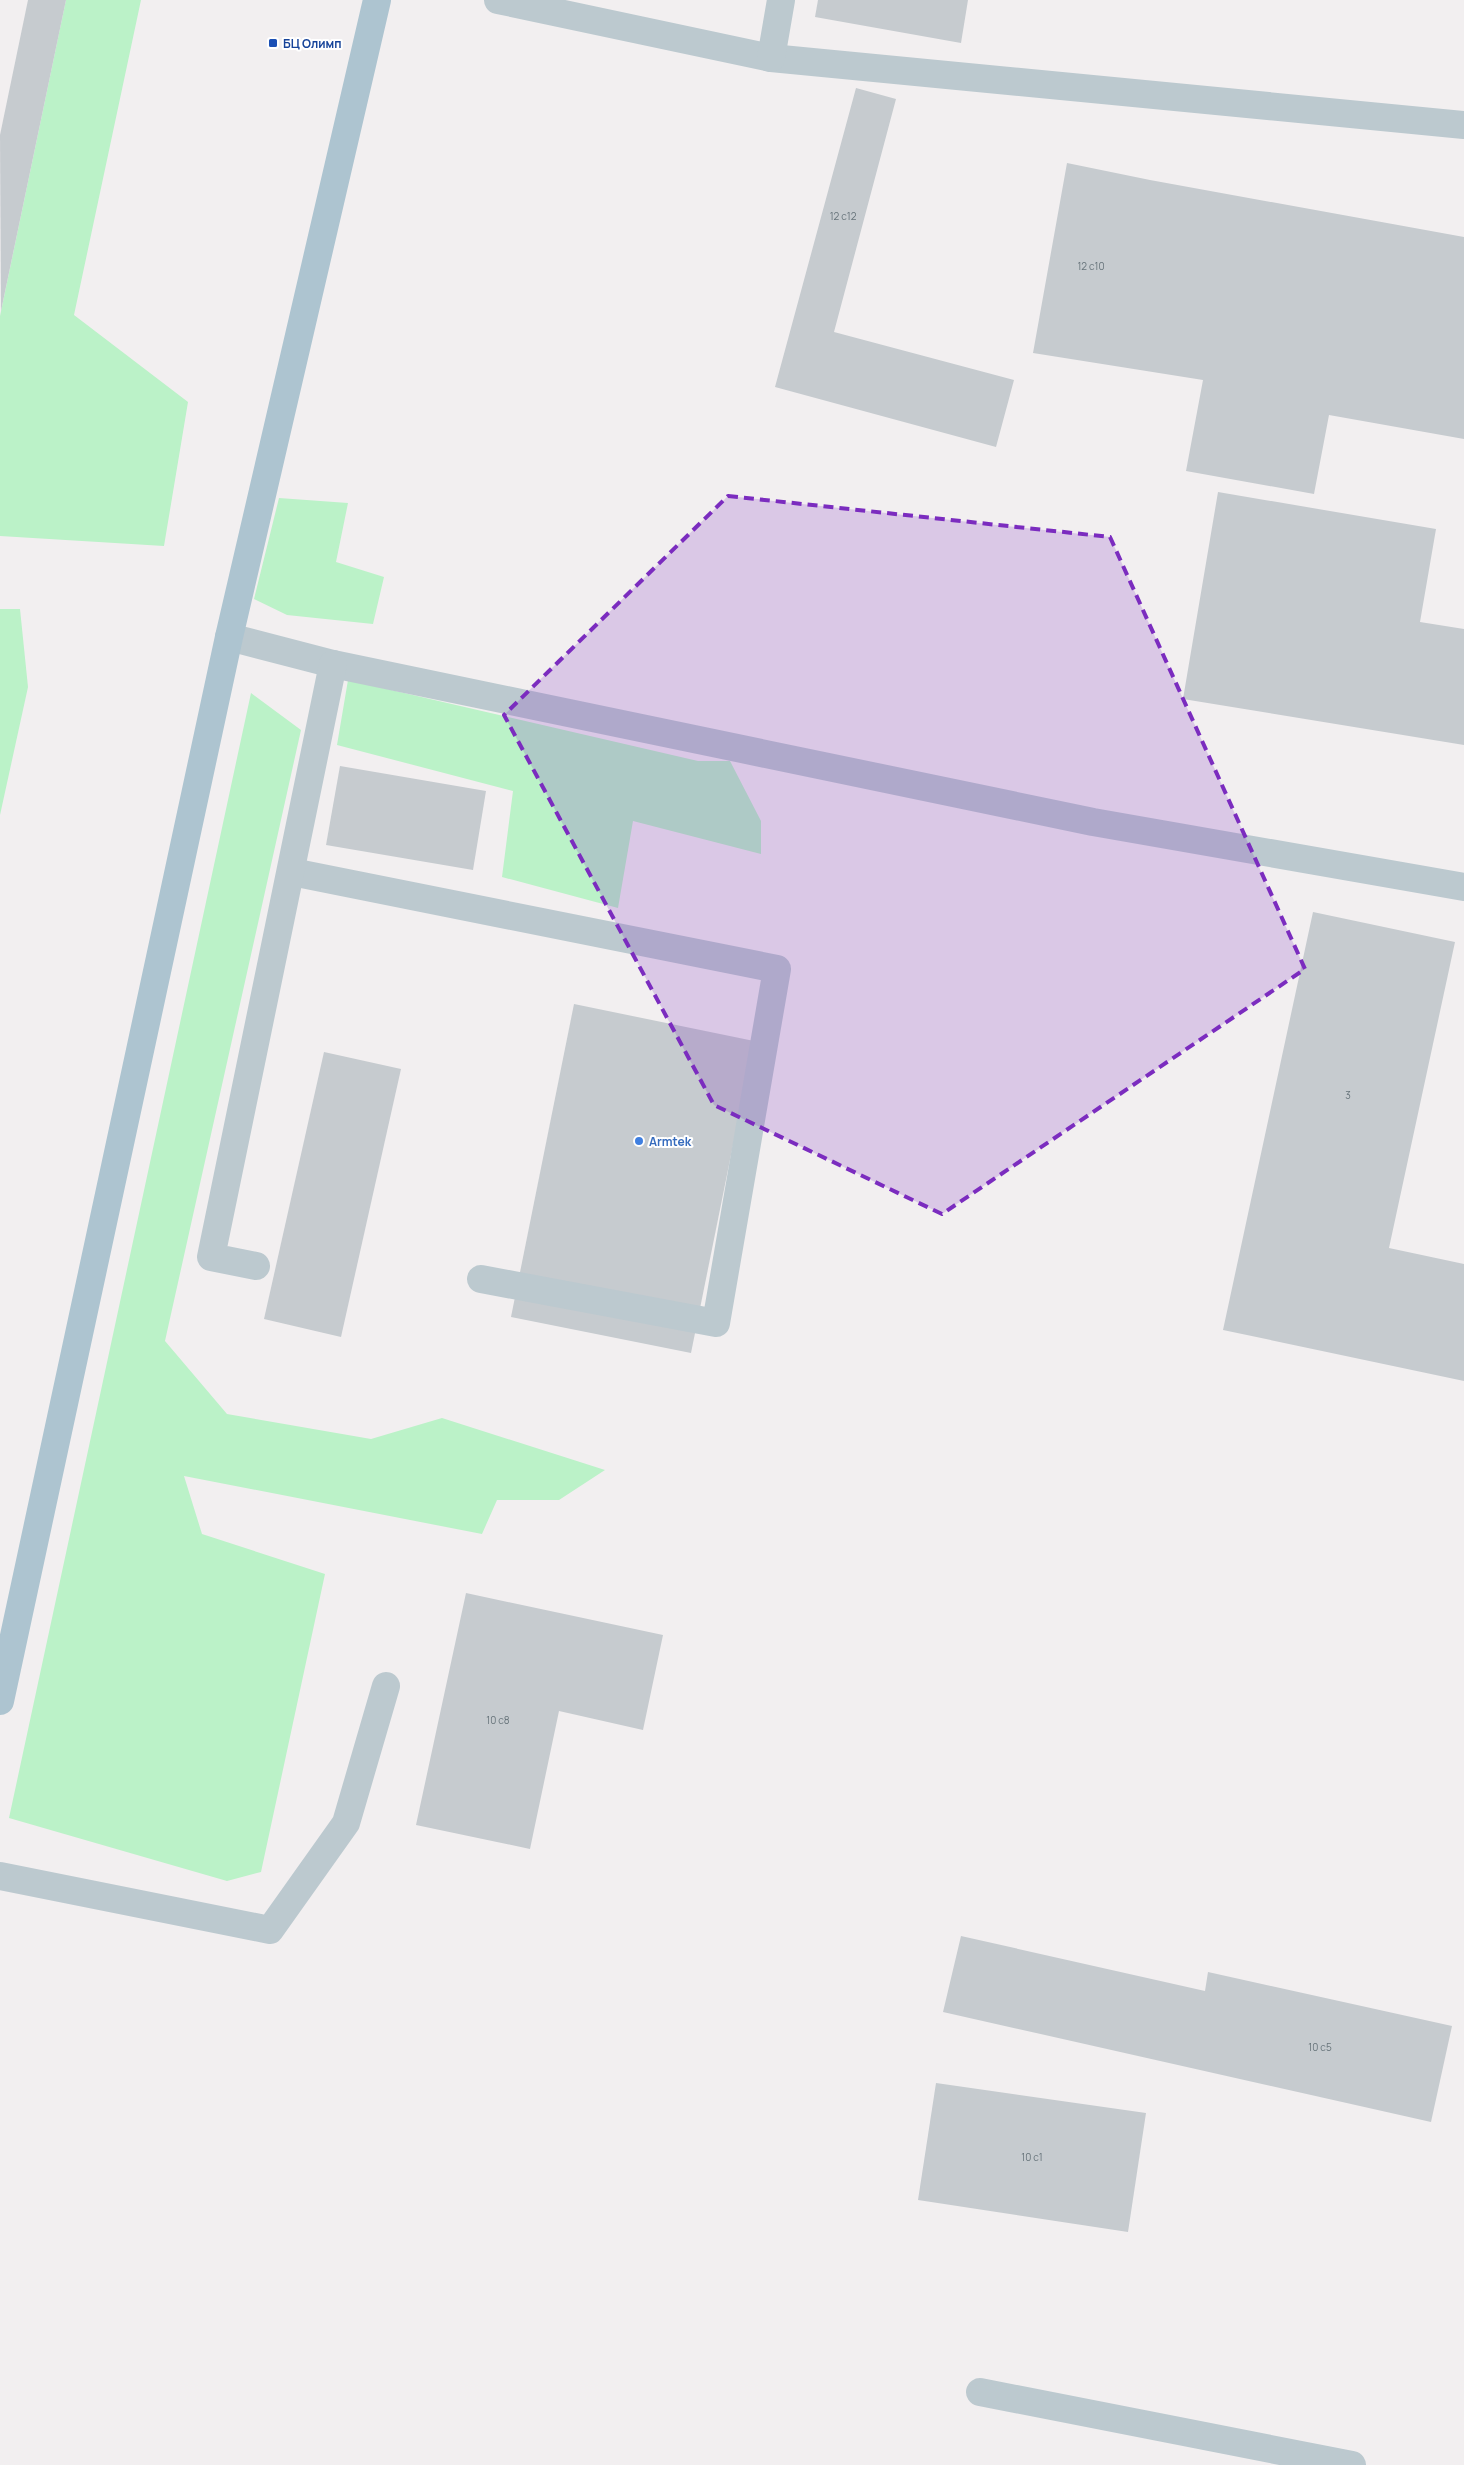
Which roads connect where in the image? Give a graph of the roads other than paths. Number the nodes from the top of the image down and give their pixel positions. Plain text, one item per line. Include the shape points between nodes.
1 (377, 0) edge
2 (498, 0) edge
3 (781, 0) edge
4 (771, 58) junction
5 (1464, 125) edge
6 (229, 637) junction
7 (333, 664) junction
8 (292, 872) junction
9 (1464, 887) edge
10 (256, 1266) dead end
11 (481, 1279) dead end
12 (386, 1686) dead end
13 (0, 1701) edge
14 (0, 1876) edge
15 (980, 2392) dead end
16 (1352, 2465) edge

1 - 6 main road
2 - 4 street
3 - 4 street
4 - 5 street
6 - 7 street
6 - 13 main road
7 - 8 street
7 - 9 street via 1093,822
8 - 10 street via 211,1257
8 - 11 street via 777,969 716,1323
12 - 14 street via 346,1823 270,1930
15 - 16 street

